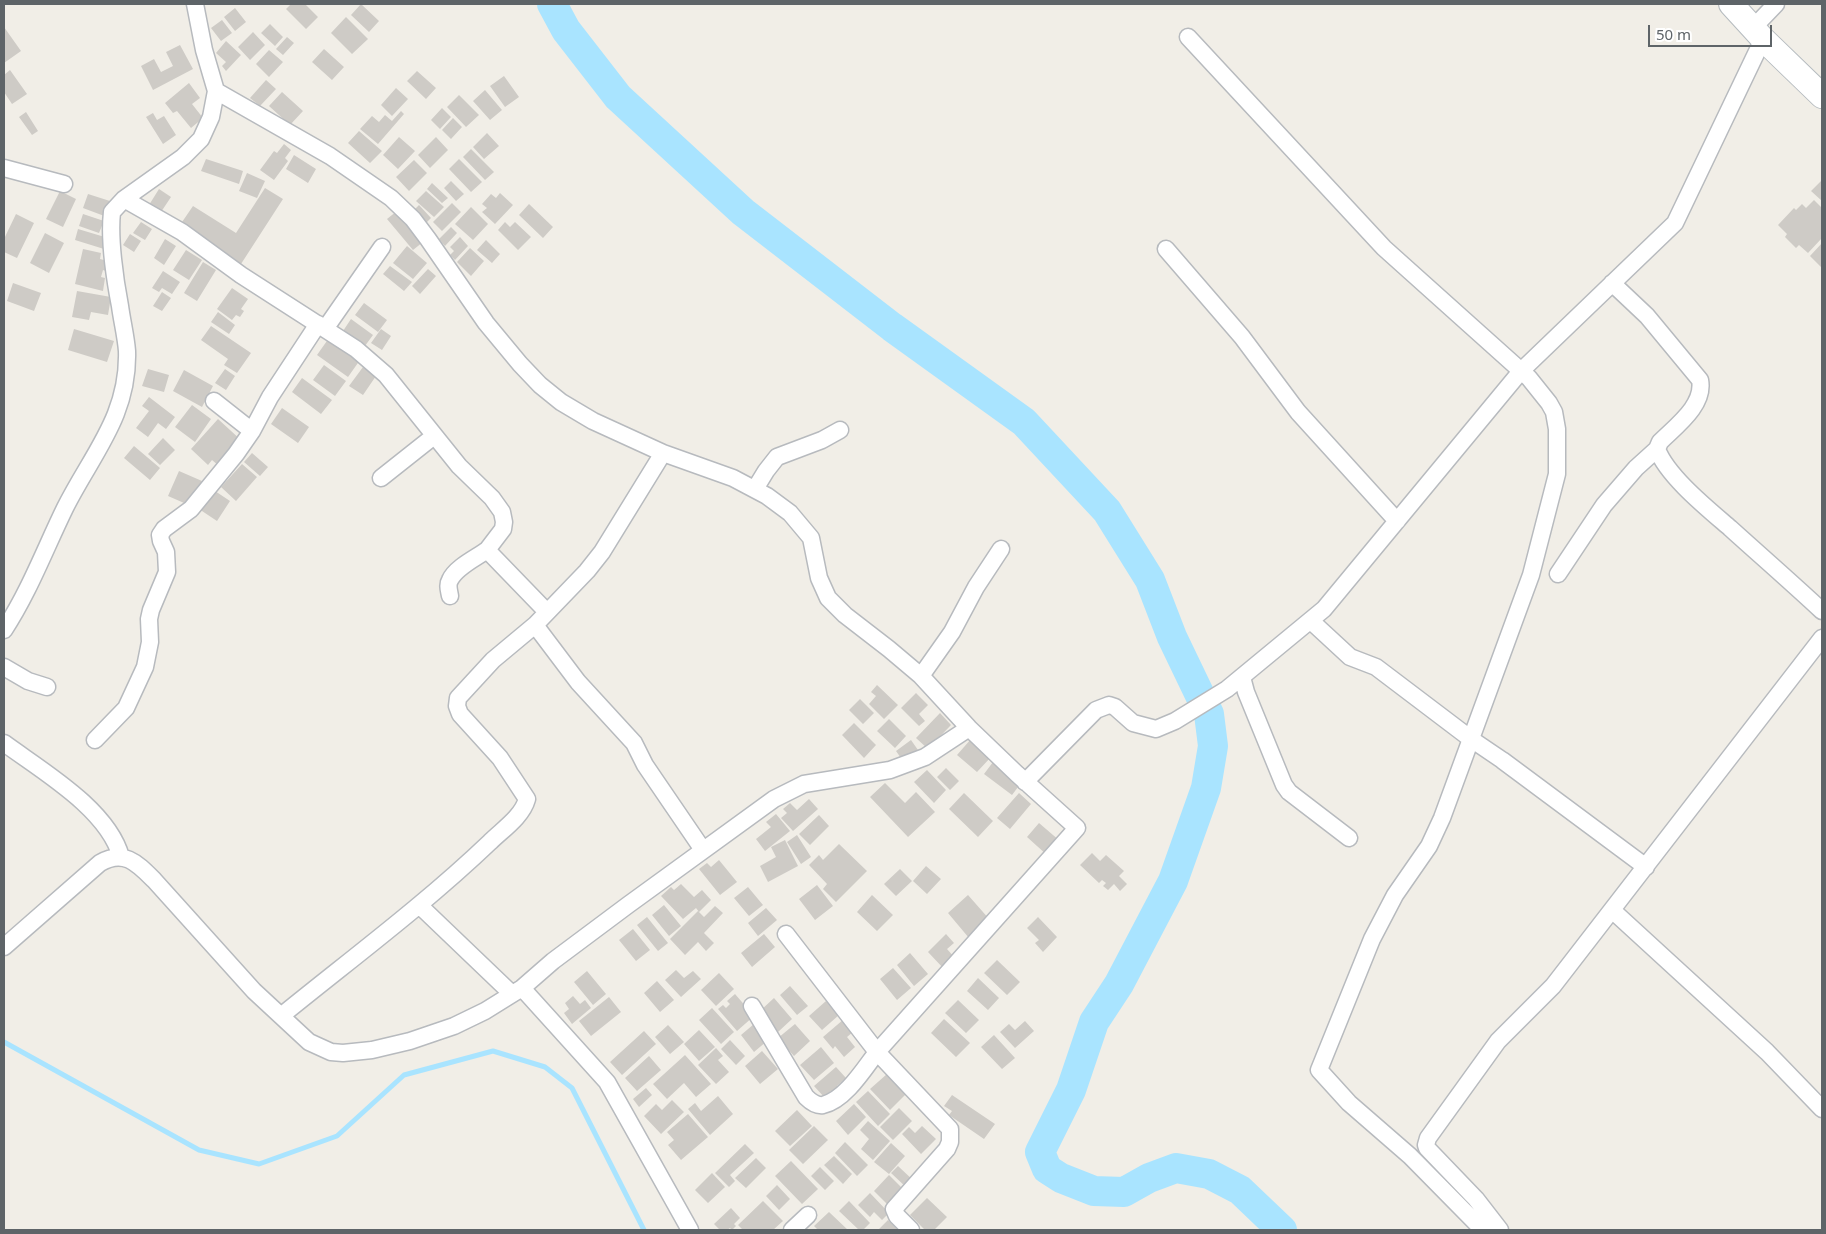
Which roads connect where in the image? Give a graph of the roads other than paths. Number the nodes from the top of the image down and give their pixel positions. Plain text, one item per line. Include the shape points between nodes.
1 (195, 4) edge
2 (1731, 4) edge
3 (1776, 4) edge
4 (1758, 33) junction
5 (1188, 37) dead end
6 (216, 91) junction
7 (1822, 96) edge
8 (4, 168) edge
9 (64, 184) dead end
10 (124, 199) junction
11 (382, 247) dead end
12 (1166, 249) dead end
13 (1612, 283) junction
14 (321, 327) junction
15 (1521, 371) junction
16 (214, 400) dead end
17 (840, 430) dead end
18 (252, 431) junction
19 (434, 436) junction
20 (1657, 450) junction
21 (663, 453) junction
22 (381, 478) dead end
23 (755, 489) junction
24 (1397, 521) junction
25 (1001, 549) dead end
26 (487, 550) junction
27 (1558, 574) dead end
28 (450, 596) dead end
29 (1822, 610) edge
30 (547, 612) junction
31 (1311, 621) junction
32 (535, 625) junction
33 (4, 630) edge
34 (1822, 638) edge
35 (4, 668) edge
36 (921, 676) junction
37 (1242, 677) junction
38 (47, 687) dead end
39 (969, 728) junction
40 (1471, 739) junction
41 (95, 740) dead end
42 (4, 743) edge
43 (1025, 782) junction
44 (1349, 838) dead end
45 (702, 850) junction
46 (121, 857) junction
47 (1646, 867) junction
48 (419, 905) junction
49 (1612, 910) junction
50 (786, 934) dead end
51 (4, 947) edge
52 (517, 991) junction
53 (752, 1006) dead end
54 (281, 1016) junction
55 (877, 1052) junction
56 (1822, 1109) edge
57 (808, 1215) dead end
58 (690, 1230) edge
59 (792, 1230) edge
60 (911, 1230) edge
61 (1483, 1230) edge
62 (1500, 1230) edge

1 - 6 street
2 - 4 street
3 - 4 street
4 - 7 street
4 - 13 street via 1675,223
5 - 15 street via 1384,248
6 - 10 street via 211,118 201,139 183,157
6 - 21 street via 330,156 391,198 418,226 486,323 540,385 560,402 593,421
8 - 9 street
10 - 14 street via 182,232
10 - 33 street via 116,206 111,218 115,283 127,351 124,388 114,421 75,489
11 - 14 street
12 - 24 street via 1242,337 1298,412
13 - 15 street
13 - 20 street via 1647,316 1700,380 1700,394 1693,407 1660,442
14 - 18 street via 270,397
14 - 19 street via 356,349 386,375
15 - 24 street
15 - 40 street via 1554,412 1556,474 1531,575
16 - 18 street
17 - 23 street via 777,457
18 - 41 street via 196,503 160,534 166,552 167,572 151,610 146,666 126,708
19 - 22 street
19 - 26 street via 504,515 502,529
20 - 27 street via 1636,468 1604,505
20 - 29 street via 1670,471 1703,503
21 - 23 street
21 - 30 street via 602,552 572,589
23 - 36 street via 790,513 811,538 819,578 828,598 844,615
24 - 31 street
25 - 36 street via 952,632
26 - 28 street via 450,578
26 - 30 street
30 - 32 street
31 - 37 street
31 - 40 street via 1350,657 1376,667
32 - 45 street via 578,682 634,743 645,765
32 - 48 street via 493,660 457,701 463,718 513,775 527,800 525,805 516,817
34 - 47 street
35 - 38 street
36 - 39 street
37 - 43 street via 1228,690 1156,729 1133,723 1109,705 1096,710
37 - 44 street via 1284,785
39 - 43 street
39 - 45 street via 925,757 890,770 804,784 774,799
40 - 47 street
40 - 61 street via 1442,818 1429,846 1396,895 1372,939 1319,1070 1349,1103 1410,1156
42 - 46 street via 86,806 114,839
43 - 55 street via 1077,828
45 - 52 street
46 - 51 street via 100,863
46 - 54 street via 144,869 254,991
47 - 49 street
48 - 52 street
48 - 54 street
49 - 56 street via 1767,1052
49 - 62 street via 1552,986 1498,1041 1426,1142 1427,1148 1476,1198
50 - 55 street
52 - 54 street via 454,1026 410,1041 355,1053 343,1054 321,1048 309,1042
52 - 58 street via 607,1082
53 - 55 street via 801,1092 814,1104 822,1105 848,1089
55 - 60 street via 950,1129 947,1149 894,1209
57 - 59 street

